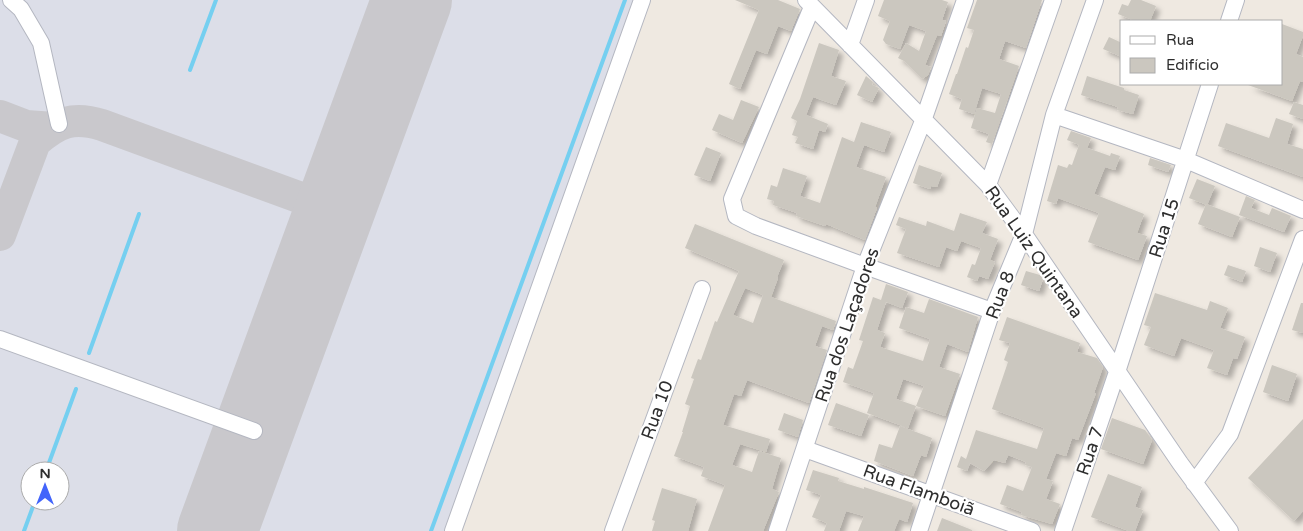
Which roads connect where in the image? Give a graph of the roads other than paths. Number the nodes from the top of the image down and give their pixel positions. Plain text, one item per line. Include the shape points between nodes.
1 (12, 0) edge
2 (642, 0) edge
3 (866, 0) edge
4 (965, 0) edge
5 (1053, 0) edge
6 (1094, 0) edge
7 (1236, 0) edge
8 (809, 3) edge
9 (1229, 20) edge
10 (850, 45) junction
11 (1210, 85) edge
12 (1054, 115) junction
13 (924, 121) junction
14 (59, 124) dead end
15 (1186, 160) junction
16 (988, 185) junction
17 (1303, 210) edge
18 (1024, 234) junction
19 (1303, 239) edge
20 (864, 266) junction
21 (702, 289) dead end
22 (992, 311) junction
23 (0, 339) edge
24 (1117, 372) junction
25 (254, 431) dead end
26 (805, 449) junction
27 (1194, 483) junction
28 (931, 494) junction
29 (453, 531) edge
30 (613, 531) edge
31 (777, 531) edge
32 (919, 531) edge
33 (1032, 531) edge
34 (1063, 531) edge
35 (1230, 531) edge

1 - 14 street via 42,43
2 - 29 street
3 - 10 street
4 - 13 street, Rua dos Laçadores
5 - 16 street
6 - 12 street, Rua 8
7 - 9 street
8 - 10 street, Rua Luiz Quintana
8 - 20 street via 732,198 736,216
10 - 13 street, Rua Luiz Quintana
11 - 15 street, Rua 15
12 - 15 street
12 - 18 street, Rua 8
13 - 16 street, Rua Luiz Quintana
13 - 20 street, Rua dos Laçadores
15 - 17 street
15 - 24 street, Rua 15
16 - 18 street, Rua Luiz Quintana
18 - 22 street, Rua 8
18 - 24 street, Rua Luiz Quintana
19 - 27 street via 1230,434
20 - 22 street
20 - 26 street, Rua dos Laçadores
21 - 30 street, Rua 10
22 - 28 street, Rua 8
23 - 25 street
24 - 27 street, Rua Luiz Quintana
24 - 34 street, Rua 7
26 - 28 street, Rua Flamboiã
26 - 31 street, Rua dos Laçadores
27 - 35 street, Rua Luiz Quintana
28 - 32 street, Rua 8
28 - 33 street, Rua Flamboiã

